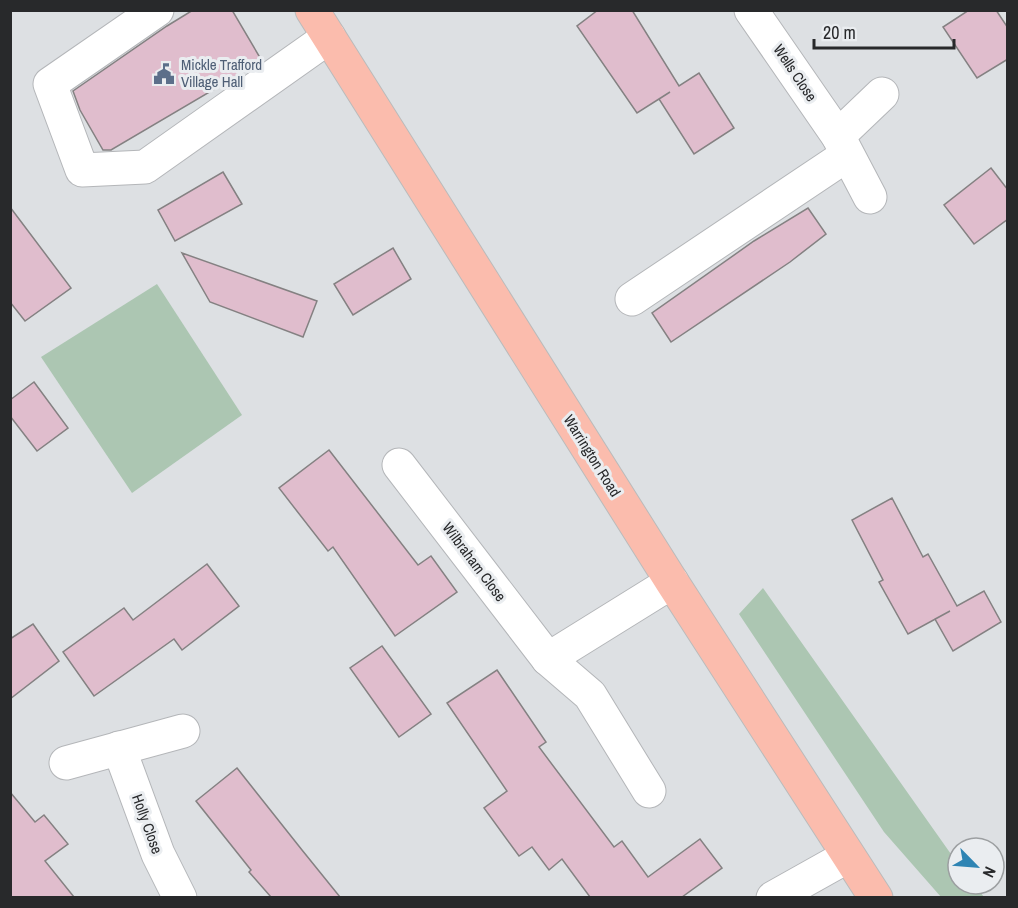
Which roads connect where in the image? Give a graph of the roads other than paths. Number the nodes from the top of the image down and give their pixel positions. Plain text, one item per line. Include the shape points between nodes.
1 (158, 10) edge
2 (312, 10) edge
3 (752, 10) edge
4 (329, 38) junction
5 (882, 94) dead end
6 (842, 146) junction
7 (870, 197) dead end
8 (632, 299) dead end
9 (399, 465) dead end
10 (672, 582) junction
11 (548, 659) junction
12 (183, 731) dead end
13 (119, 748) junction
14 (66, 763) dead end
15 (649, 791) dead end
16 (848, 856) junction
17 (180, 897) edge
18 (773, 897) edge
19 (876, 897) edge

1 - 4 street via 50,84 82,170 145,167
2 - 4 main road, Warrington Road
3 - 6 street, Wells Close
4 - 10 main road, Warrington Road
5 - 6 street
6 - 7 street, Wells Close
6 - 8 street
9 - 11 street, Wilbraham Close
10 - 11 street
10 - 16 main road, Warrington Road
11 - 15 street, Wilbraham Close via 590,694
12 - 13 street
13 - 14 street
13 - 17 street, Holly Close via 158,854
16 - 18 street
16 - 19 main road, Warrington Road

